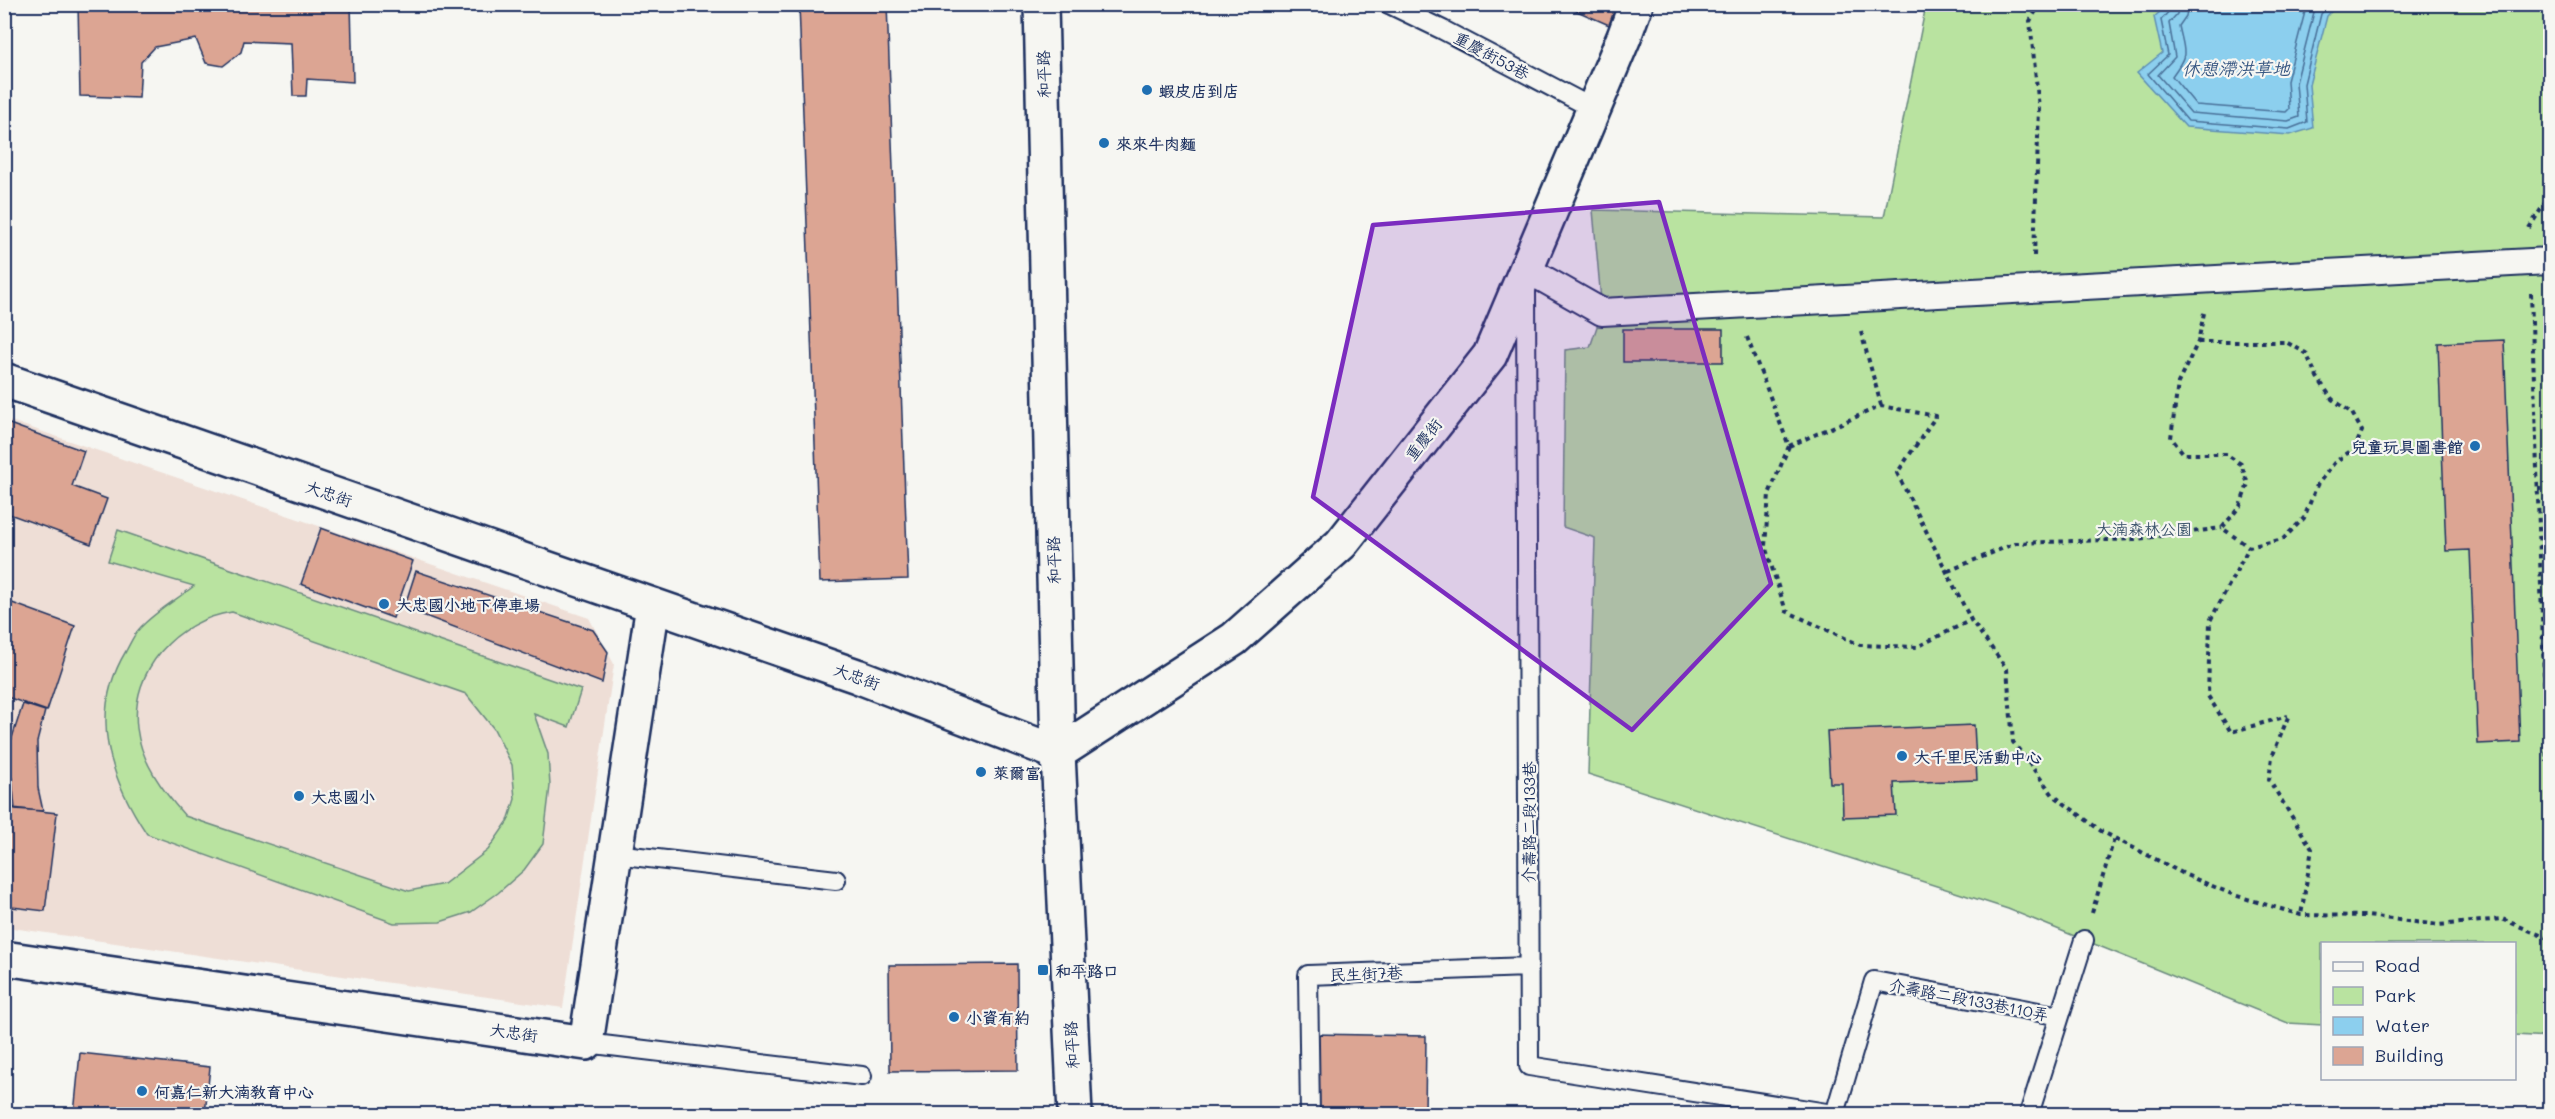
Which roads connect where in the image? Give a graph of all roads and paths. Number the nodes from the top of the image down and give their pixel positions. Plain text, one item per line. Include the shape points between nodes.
1 (1041, 4) edge
2 (1389, 4) edge
3 (1636, 4) edge
4 (2040, 4) edge
5 (1594, 109) junction
6 (2540, 262) edge
7 (1526, 269) junction
8 (2211, 280) junction
9 (2033, 290) junction
10 (1852, 299) junction
11 (1735, 305) junction
12 (2199, 342) junction
13 (4, 380) edge
14 (1881, 406) junction
15 (1789, 446) junction
16 (2538, 489) junction
17 (2550, 489) edge
18 (2223, 528) junction
19 (2249, 548) junction
20 (1948, 571) junction
21 (653, 605) junction
22 (1971, 620) junction
23 (1058, 753) junction
24 (2547, 762) dead end
25 (2115, 839) junction
26 (615, 854) junction
27 (836, 880) dead end
28 (2301, 915) junction
29 (2550, 939) edge
30 (2084, 940) joint
31 (4, 958) edge
32 (1528, 967) junction
33 (2060, 1016) junction
34 (586, 1043) junction
35 (862, 1076) dead end
36 (1075, 1114) edge
37 (1310, 1114) edge
38 (1834, 1114) edge
39 (2030, 1114) edge

1 - 23 street, 和平路
2 - 5 lane, 重慶街53巷
3 - 5 street, 重慶街
4 - 9 path via 2030,21 2039,108
5 - 7 street, 重慶街
6 - 8 street
6 - 16 path
7 - 11 street via 1602,312
7 - 23 street, 重慶街 via 1490,355 1341,544 1234,639
7 - 32 lane, 介壽路二段133巷
8 - 9 street
8 - 12 path
9 - 10 street
10 - 11 street
10 - 14 path
11 - 15 path
12 - 18 path via 2178,383 2171,438 2184,454 2226,454 2241,464 2248,484 2240,506
12 - 19 path via 2286,342 2306,353 2332,399 2352,413 2362,431 2355,448 2335,462 2317,485 2304,518 2283,539
13 - 21 street, 大忠街
14 - 15 path
14 - 20 path via 1936,416 1898,473
15 - 22 path via 1770,494 1765,546 1786,611 1860,645 1917,647
16 - 17 path
16 - 24 path
18 - 19 path
18 - 20 path via 2137,539 2016,543
19 - 28 path via 2211,621 2208,696 2231,732 2288,716 2272,757 2269,780 2312,849
20 - 22 path
21 - 23 street, 大忠街 via 858,676
21 - 26 street
22 - 25 path via 2007,669 2013,742 2053,795
23 - 36 street, 和平路
25 - 28 path via 2234,895
25 - 30 path
26 - 27 lane
26 - 34 street
28 - 29 path via 2367,916 2439,925 2502,919
30 - 33 lane
31 - 34 street, 大忠街
32 - 37 lane, 民生街7巷 via 1308,975
32 - 38 lane, 介壽路二段133巷 via 1529,1066
33 - 38 lane, 介壽路二段133巷110弄 via 1874,981
33 - 39 lane
34 - 35 lane

